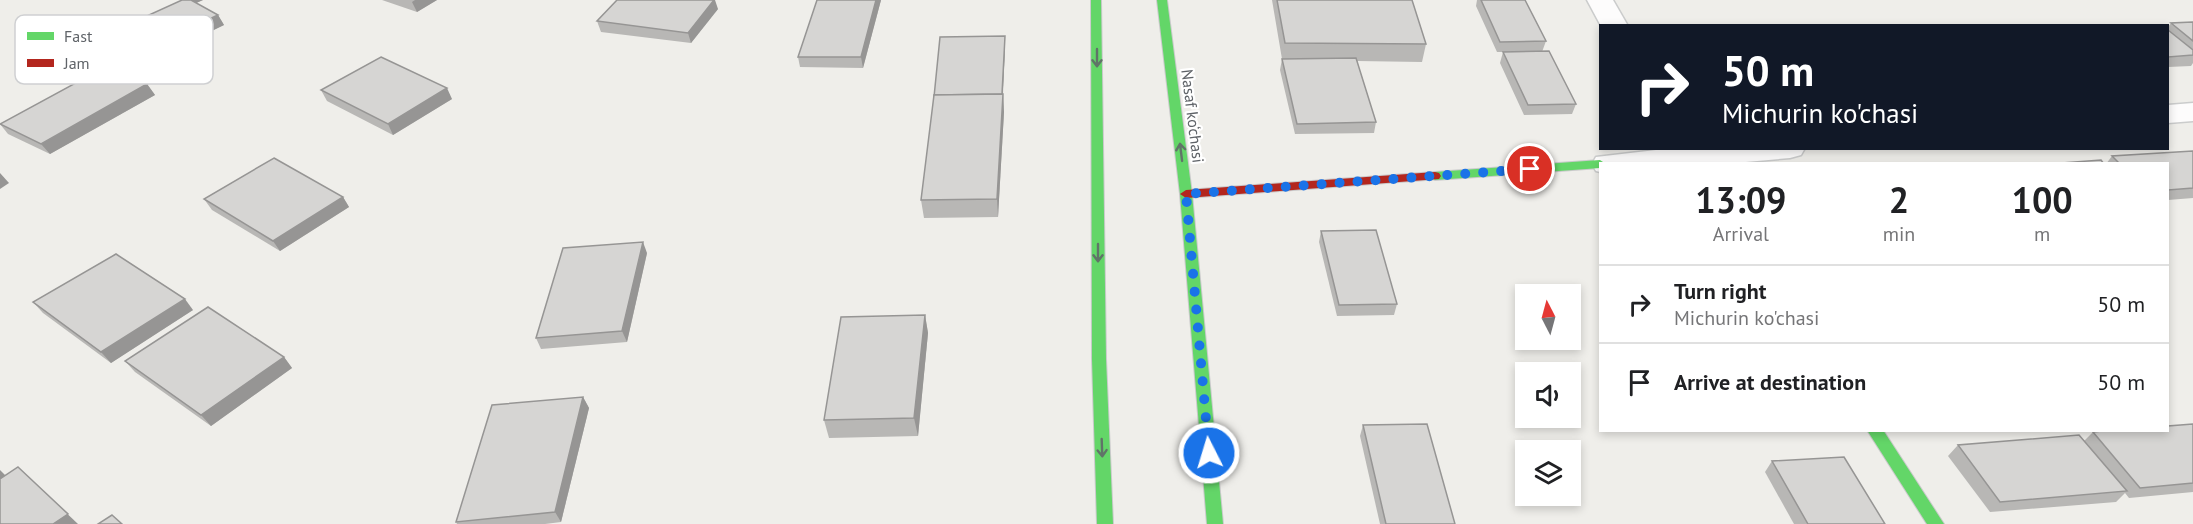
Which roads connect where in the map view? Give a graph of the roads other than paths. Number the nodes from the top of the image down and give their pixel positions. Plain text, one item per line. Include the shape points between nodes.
1 (1096, 0) edge
2 (1162, 0) edge
3 (1600, 0) edge
4 (1614, 24) edge
5 (2193, 112) edge
6 (2169, 114) edge
7 (1766, 150) edge
8 (1692, 156) edge
9 (1628, 162) edge
10 (1599, 164) edge
11 (1186, 194) junction
12 (1875, 432) edge
13 (1105, 524) edge
14 (1215, 524) edge
15 (1936, 524) edge

1 -> 13 main road via 1099,359
11 -> 2 main road, Nasaf ko‘chasi
3 - 4 street
5 - 6 street
7 - 8 street
8 - 9 street
10 - 11 main road
11 - 14 main road, Nasaf ko‘chasi
12 - 15 main road

